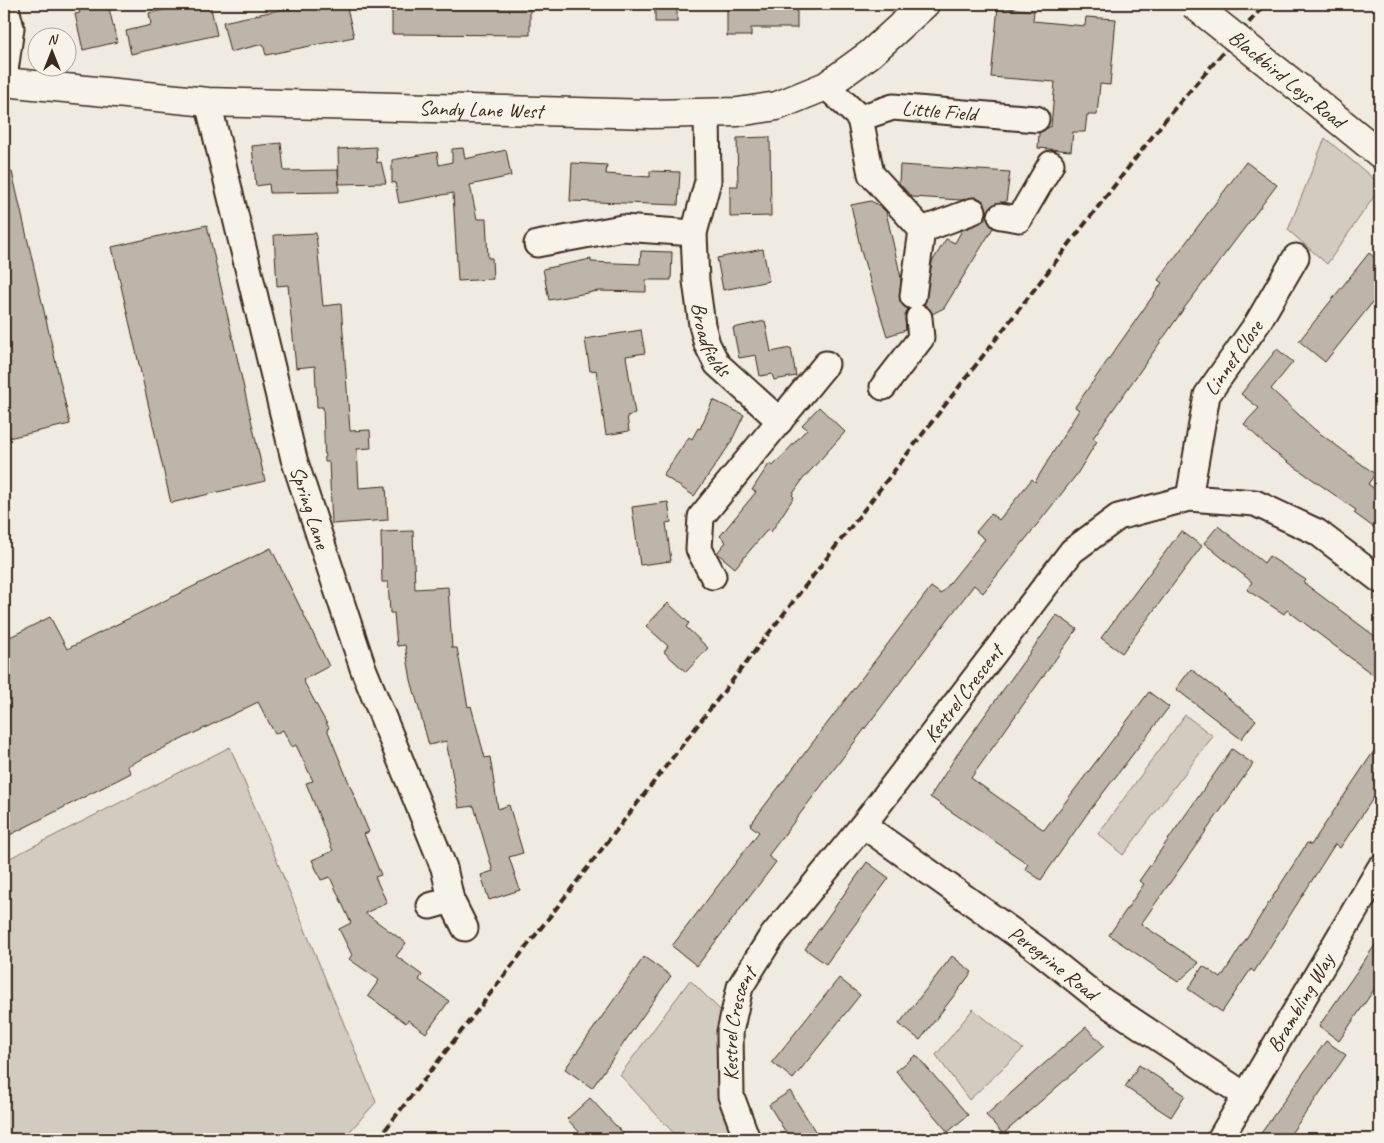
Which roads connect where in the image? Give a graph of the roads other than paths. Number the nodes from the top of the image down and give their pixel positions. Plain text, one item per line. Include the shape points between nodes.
1 (5, 4) edge
2 (925, 4) edge
3 (1193, 4) edge
4 (4, 80) edge
5 (826, 86) junction
6 (208, 102) junction
7 (707, 114) junction
8 (860, 118) junction
9 (1036, 119) dead end
10 (1380, 154) edge
11 (1051, 164) dead end
12 (973, 211) dead end
13 (1001, 216) dead end
14 (922, 230) junction
15 (694, 233) junction
16 (537, 244) dead end
17 (1296, 257) dead end
18 (826, 364) dead end
19 (883, 387) dead end
20 (780, 421) junction
21 (1189, 498) junction
22 (713, 576) dead end
23 (1380, 580) edge
24 (863, 825) junction
25 (1380, 868) edge
26 (465, 928) dead end
27 (1246, 1096) junction
28 (747, 1139) edge
29 (1220, 1139) edge

1 - 4 street via 11,28
2 - 5 street, Sandy Lane West via 870,54
3 - 10 street, Blackbird Leys Road, bridge
4 - 6 street, Sandy Lane West
5 - 7 street, Sandy Lane West via 777,106
5 - 8 street
6 - 7 street, Sandy Lane West
6 - 26 street, Spring Lane via 294,459 363,668 444,868 440,903
7 - 15 street, Broadfields via 708,181
8 - 9 street, Little Field via 893,107
8 - 14 street via 871,174
11 - 13 street via 1019,218
12 - 14 street
14 - 19 street via 916,307 921,338
15 - 16 street via 622,228
15 - 20 street, Broadfields via 698,304 707,344 717,364
17 - 21 street, Linnet Close via 1257,324 1207,395
18 - 20 street
20 - 22 street via 701,518 699,549
21 - 23 street, Kestrel Crescent via 1255,503 1317,532
21 - 24 street, Kestrel Crescent via 1118,517 1072,551
24 - 27 street, Peregrine Road via 1037,948 1098,998
24 - 28 street, Kestrel Crescent via 770,939 740,987 730,1032 732,1096
25 - 27 street, Brambling Way
27 - 29 street, Brambling Way

